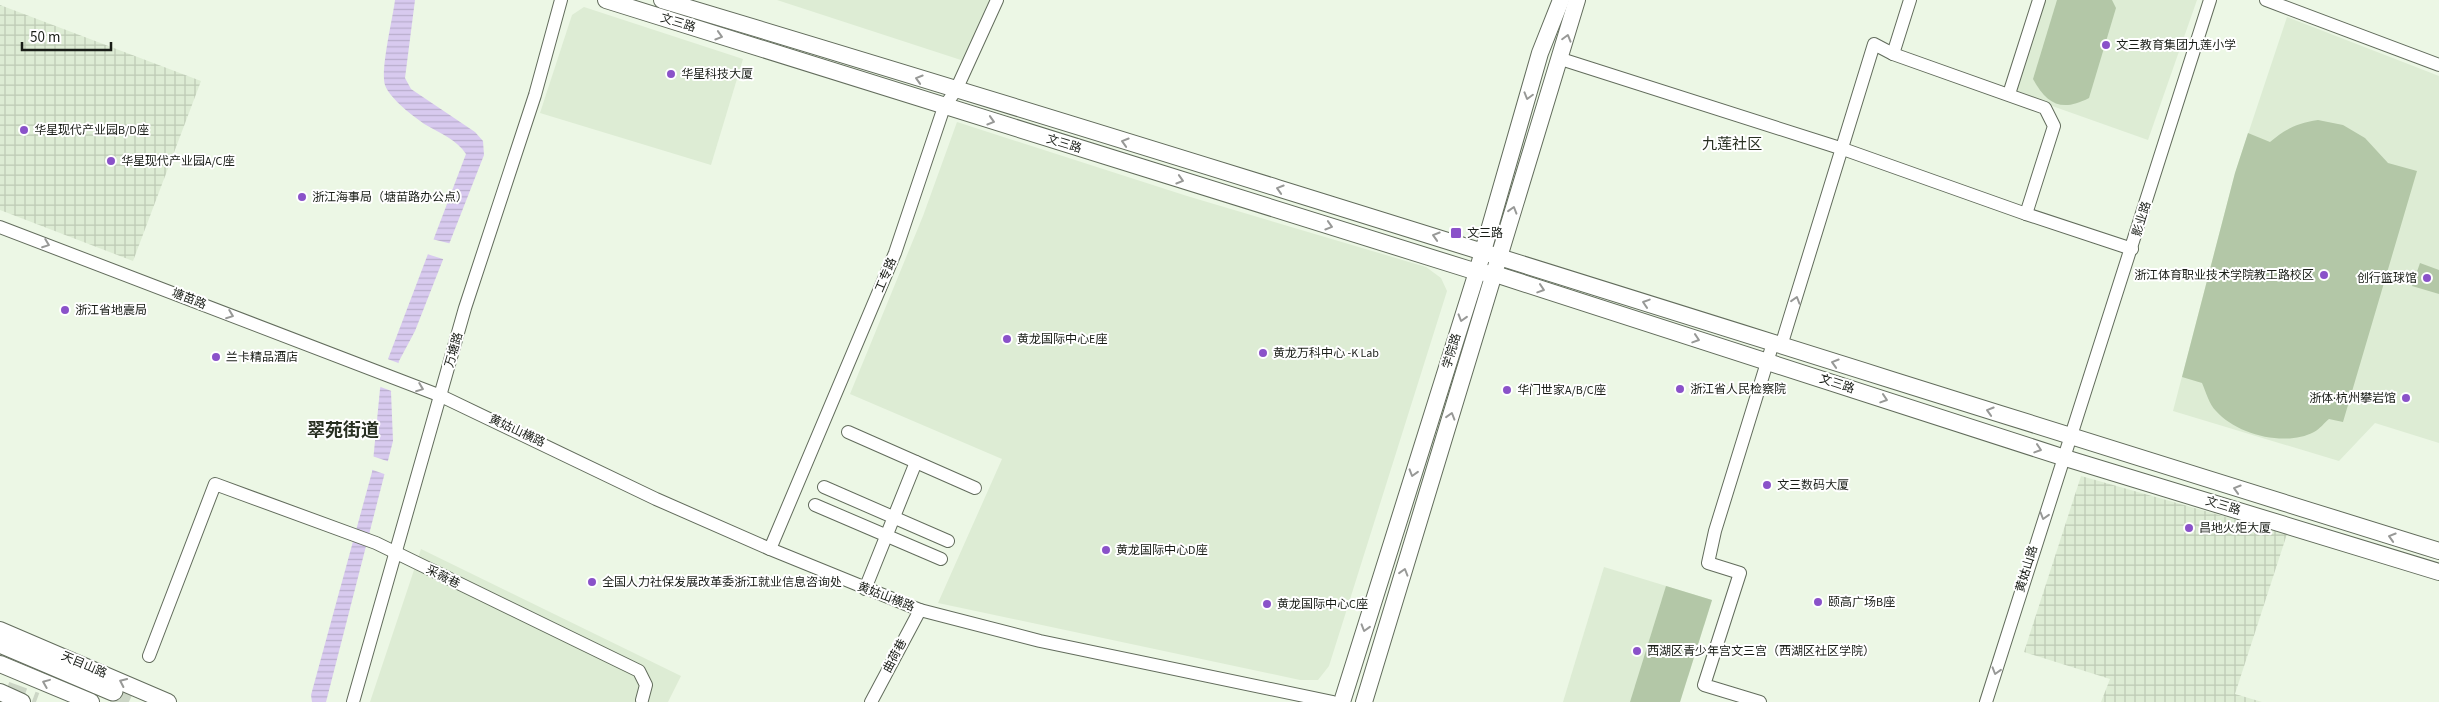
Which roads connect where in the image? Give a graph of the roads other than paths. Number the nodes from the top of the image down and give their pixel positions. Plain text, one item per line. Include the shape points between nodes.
1 (560, 0) edge
2 (606, 0) edge
3 (662, 0) edge
4 (997, 0) edge
5 (1561, 0) edge
6 (1577, 0) edge
7 (1910, 0) edge
8 (2039, 0) edge
9 (2210, 0) edge
10 (2266, 0) edge
11 (1893, 54) junction
12 (1561, 59) junction
13 (2439, 65) edge
14 (956, 90) junction
15 (2009, 94) junction
16 (944, 107) junction
17 (1843, 149) junction
18 (2026, 214) junction
19 (0, 227) edge
20 (2132, 249) junction
21 (1482, 250) junction
22 (1499, 256) junction
23 (1476, 272) junction
24 (1495, 274) junction
25 (1777, 345) junction
26 (1767, 362) junction
27 (441, 396) junction
28 (848, 432) dead end
29 (2070, 436) junction
30 (2062, 457) junction
31 (916, 462) junction
32 (824, 487) dead end
33 (975, 488) dead end
34 (815, 505) dead end
35 (893, 517) junction
36 (887, 536) junction
37 (948, 541) dead end
38 (770, 549) junction
39 (2439, 551) edge
40 (397, 554) junction
41 (941, 559) dead end
42 (2439, 572) edge
43 (864, 589) junction
44 (920, 610) junction
45 (0, 630) edge
46 (0, 643) edge
47 (149, 656) dead end
48 (0, 664) edge
49 (113, 691) tunnel mouth
50 (0, 692) edge
51 (642, 700) dead end
52 (22, 702) tunnel mouth
53 (91, 702) edge
54 (168, 702) edge
55 (352, 702) edge
56 (871, 702) edge
57 (1333, 702) edge
58 (1342, 702) edge
59 (1364, 702) edge
60 (1760, 702) edge
61 (1986, 702) edge

1 - 27 street, 万塘路 via 535,95 465,308
2 -> 16 main road, 文三路
14 -> 3 main road, 文三路
4 - 14 street, 工专路
5 -> 21 main road, 学院路 via 1540,53
12 -> 6 main road, 学院路
7 - 11 street
8 - 15 street
9 - 20 street, 影业路
10 - 13 street
11 - 15 street
11 - 17 street via 1874,44
12 - 17 street
22 -> 12 main road, 学院路
14 - 16 street, 工专路
21 -> 14 main road, 文三路
15 - 18 street via 2045,108 2054,126
16 -> 23 main road, 文三路
16 - 38 street, 工专路 via 895,254
17 - 18 street
25 -> 17 street
18 - 20 street
19 -> 27 street, 塘苗路
20 - 29 street, 影业路
21 - 22 main road, 文三路
21 - 23 main road, 学院路
22 - 24 main road, 学院路
25 -> 22 main road, 文三路
23 - 24 main road, 文三路
23 -> 58 main road, 学院路
24 -> 26 main road, 文三路
59 -> 24 main road, 学院路
25 - 26 street
29 -> 25 main road, 文三路
26 -> 30 main road, 文三路
26 - 60 street via 1708,563 1740,573 1704,685
27 - 38 street, 黄姑山横路 via 656,499
27 - 40 street, 万塘路
28 - 31 street
29 - 30 street, 黄姑山路
39 -> 29 main road, 文三路
30 - 42 main road, 文三路
30 -> 61 street, 黄姑山路
31 - 33 street
31 - 35 street
32 - 35 street
34 - 36 street
35 - 36 street
35 - 37 street
36 - 41 street
36 - 43 street
38 - 43 street, 黄姑山横路
40 - 47 street, 采薇巷 via 369,540 215,484
40 - 51 street, 采薇巷 via 639,671 646,685
40 - 55 street, 万塘路
43 - 44 street, 黄姑山横路
44 - 56 street, 曲荷巷
44 - 57 street, 黄姑山横路 via 1040,641
54 -> 45 main road, 天目山路
46 - 49 highway
53 -> 48 main road
50 - 52 main road

